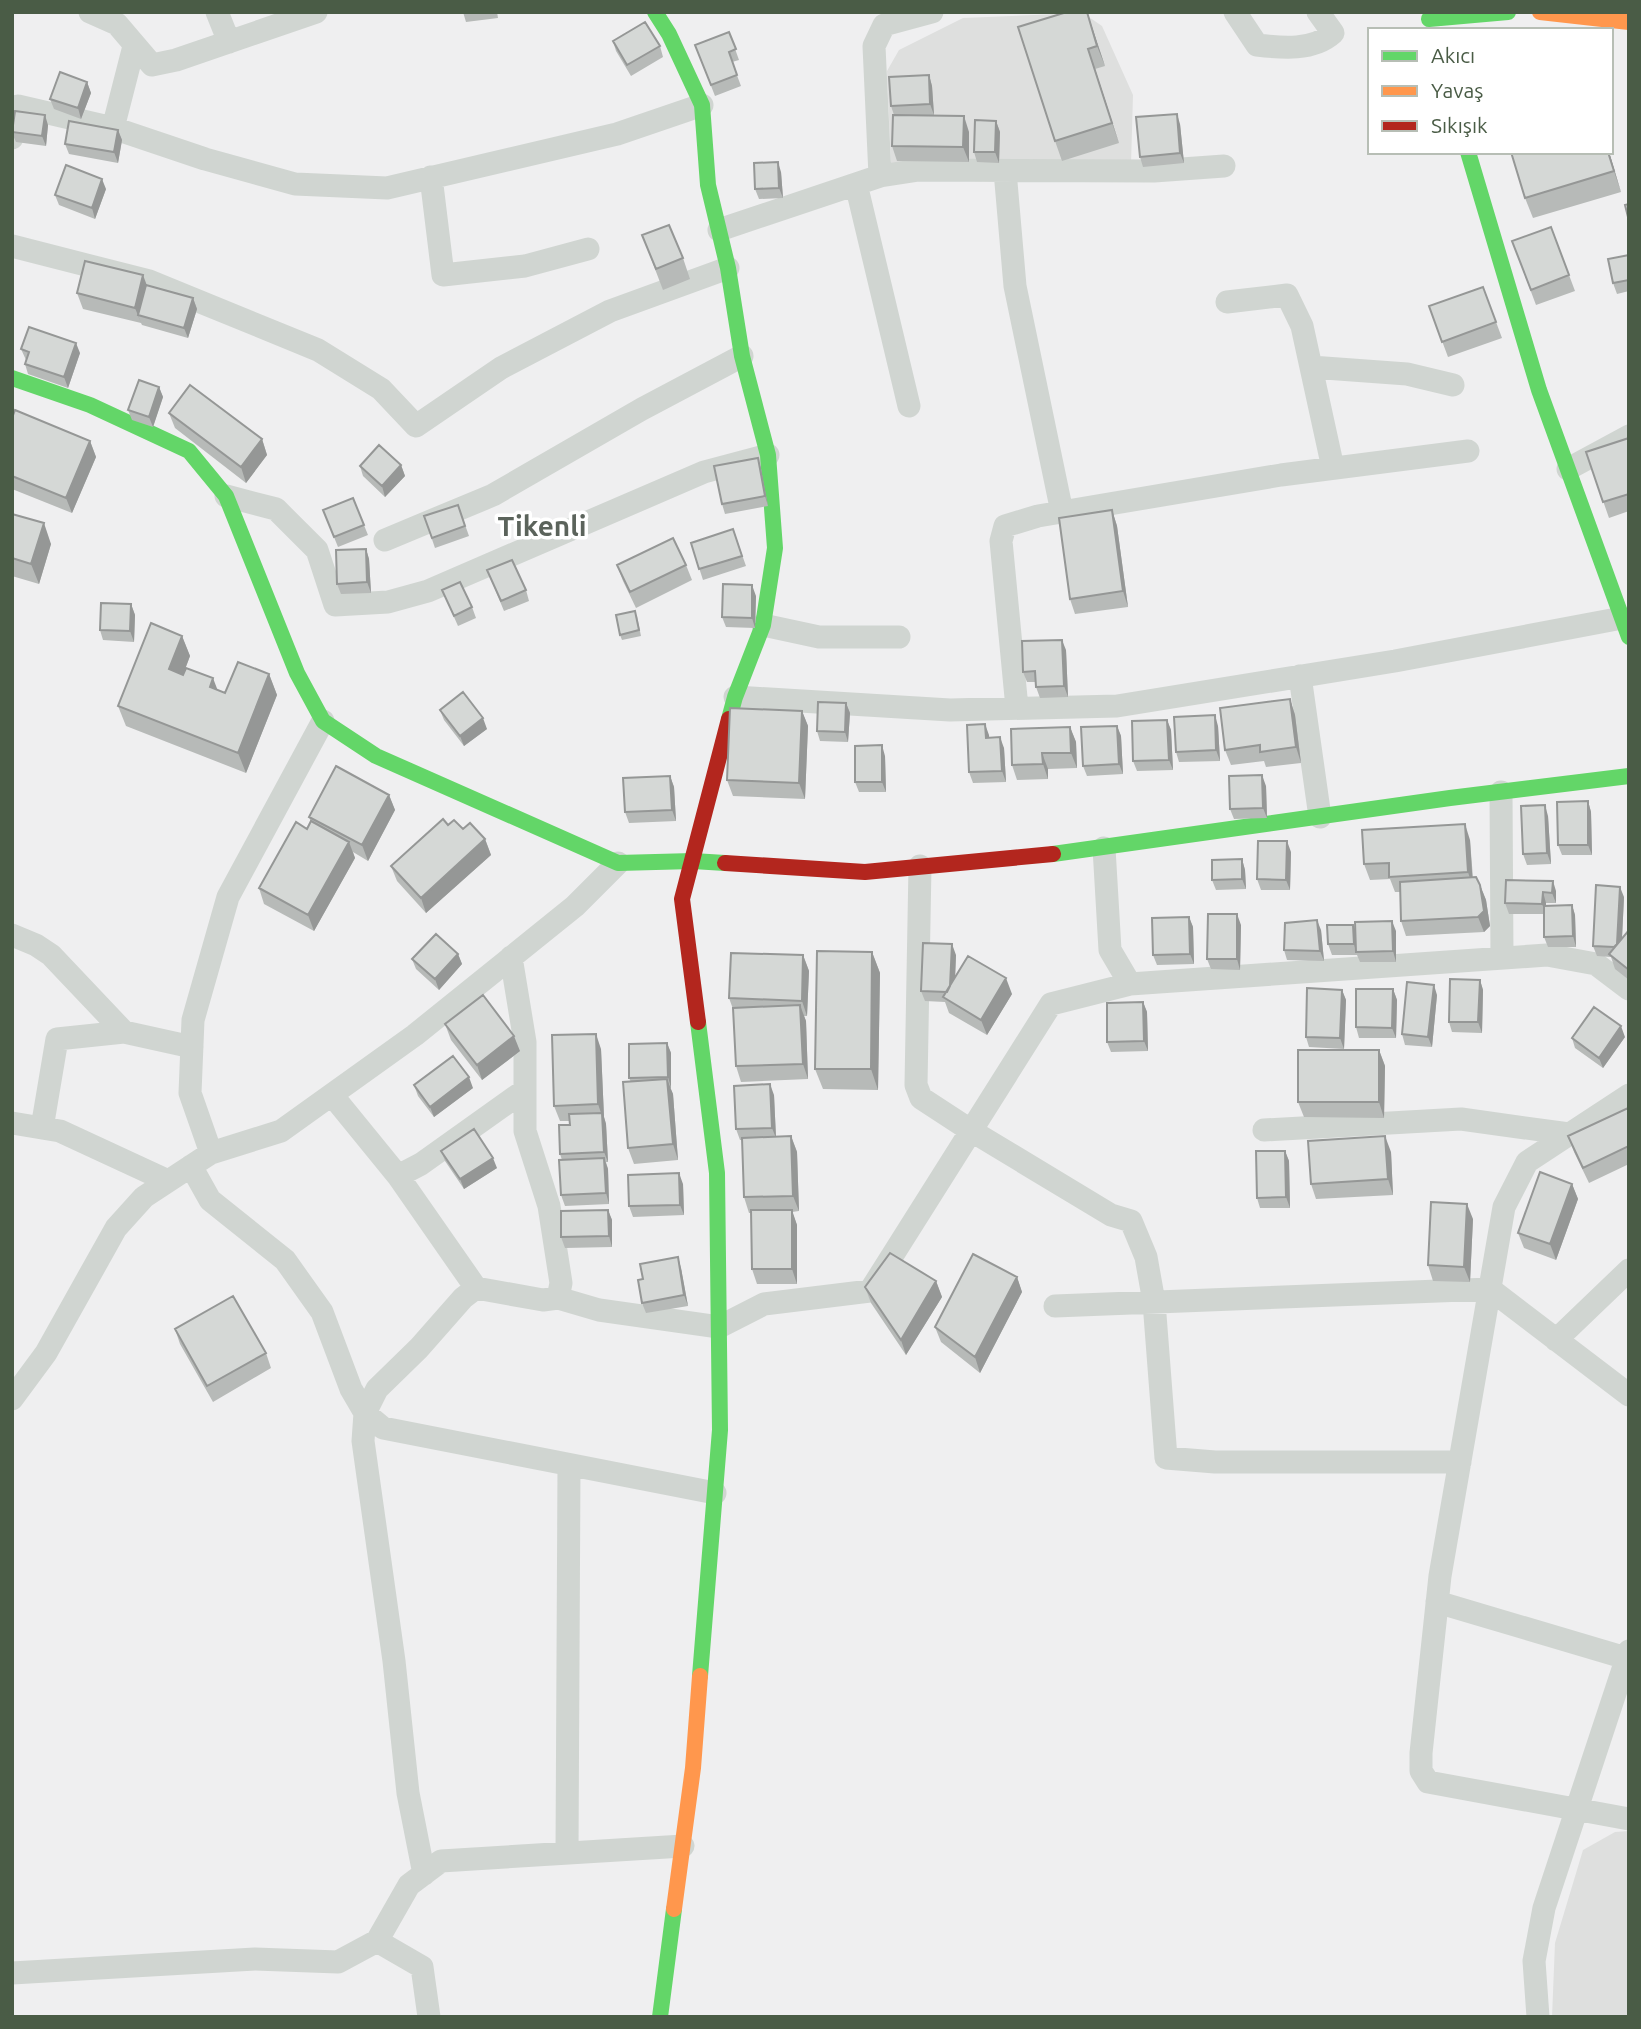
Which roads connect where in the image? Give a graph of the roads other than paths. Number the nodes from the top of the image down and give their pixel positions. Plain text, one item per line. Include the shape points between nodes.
1 (90, 12) edge
2 (217, 12) edge
3 (316, 12) edge
4 (655, 12) edge
5 (932, 12) edge
6 (1235, 12) edge
7 (1318, 12) edge
8 (1508, 12) edge
9 (1540, 12) edge
10 (1469, 14) edge
11 (1429, 20) edge
12 (1629, 22) edge
13 (229, 42) junction
14 (134, 46) junction
15 (702, 105) junction
16 (113, 128) junction
17 (12, 138) edge
18 (1469, 154) edge
19 (1224, 166) dead end
20 (1004, 171) junction
21 (880, 176) junction
22 (430, 177) junction
23 (856, 184) junction
24 (719, 230) junction
25 (12, 246) edge
26 (588, 249) dead end
27 (728, 268) junction
28 (1227, 302) dead end
29 (742, 356) junction
30 (1311, 367) junction
31 (12, 378) edge
32 (1453, 385) dead end
33 (909, 406) dead end
34 (1629, 436) edge
35 (1468, 451) dead end
36 (768, 455) junction
37 (1333, 468) junction
38 (1568, 469) junction
39 (226, 496) junction
40 (1062, 512) junction
41 (385, 540) dead end
42 (763, 625) junction
43 (1625, 628) edge
44 (899, 637) dead end
45 (1300, 676) junction
46 (735, 697) junction
47 (1017, 708) junction
48 (323, 721) junction
49 (1629, 776) edge
50 (1501, 792) junction
51 (1320, 817) junction
52 (1104, 848) junction
53 (693, 861) junction
54 (618, 863) junction
55 (920, 866) junction
56 (12, 935) edge
57 (511, 957) junction
58 (1502, 958) junction
59 (1130, 984) junction
60 (1629, 989) edge
61 (124, 1032) junction
62 (192, 1047) junction
63 (525, 1090) junction
64 (332, 1095) junction
65 (1629, 1095) edge
66 (12, 1123) edge
67 (42, 1128) junction
68 (970, 1130) junction
69 (1265, 1130) dead end
70 (1569, 1134) junction
71 (211, 1153) junction
72 (191, 1166) junction
73 (398, 1175) junction
74 (168, 1181) junction
75 (1629, 1270) edge
76 (476, 1288) junction
77 (1490, 1289) junction
78 (558, 1298) junction
79 (1154, 1302) junction
80 (1055, 1306) dead end
81 (719, 1326) junction
82 (1556, 1340) junction
83 (1629, 1395) edge
84 (12, 1399) edge
85 (365, 1413) junction
86 (1460, 1462) junction
87 (569, 1465) junction
88 (715, 1493) junction
89 (1437, 1602) junction
90 (1628, 1654) edge
91 (1575, 1810) junction
92 (1629, 1819) edge
93 (683, 1846) junction
94 (566, 1853) junction
95 (424, 1874) junction
96 (377, 1941) junction
97 (12, 1973) edge
98 (429, 2017) edge
99 (660, 2017) edge
100 (1538, 2017) edge

1 - 14 street via 117,24
2 - 13 street
3 - 13 street
4 - 15 street
5 - 21 street via 884,25 874,46
6 - 7 street via 1257,45 1276,48 1320,44 1333,33
8 - 10 street
9 - 12 street
10 - 11 street
13 - 14 street via 152,65
14 - 16 street
15 - 22 street via 617,134
15 - 24 street via 708,185
16 - 17 street via 18,106
16 - 22 street via 295,184 387,188
18 - 38 street via 1539,390
19 - 20 street
20 - 21 street via 919,170
20 - 40 street via 1015,286
21 - 23 street
22 - 26 street via 443,275 525,266
23 - 24 street
23 - 33 street
24 - 27 street
25 - 27 street via 149,281 318,349 381,389 416,426 501,369 610,311
27 - 29 street
28 - 30 street via 1287,295 1302,326
29 - 36 street
29 - 41 street via 492,495
30 - 32 street via 1407,374
30 - 37 street
31 - 39 street via 90,405 189,452
34 - 38 street
35 - 37 street
36 - 39 street via 704,472 428,591 388,602 335,605 317,550 276,509
36 - 42 street via 775,548
37 - 40 street
38 - 43 street
39 - 48 street via 297,673
40 - 47 street via 1004,526 1001,541
42 - 44 street via 819,637
42 - 46 street
43 - 45 street
45 - 47 street via 1117,706
45 - 51 street
46 - 47 street via 950,710
46 - 53 street
48 - 54 street via 376,756
48 - 62 street via 228,897 193,1020
49 - 50 street
50 - 51 street
50 - 58 street
51 - 52 street
52 - 55 street
52 - 59 street via 1110,950
53 - 54 street
53 - 55 street via 865,872
53 - 81 street via 682,900 717,1173
54 - 57 street via 575,906
55 - 68 street via 916,1085 921,1098
56 - 61 street via 51,954
57 - 63 street via 525,1042
57 - 64 street
58 - 59 street
58 - 60 street via 1548,955 1596,964
59 - 68 street via 1051,1004
61 - 62 street
61 - 67 street via 57,1039
62 - 71 street via 190,1093
63 - 73 street via 421,1164
63 - 78 street via 525,1131 549,1206 561,1283
64 - 71 street via 281,1131
64 - 73 street
65 - 70 street
66 - 67 street
67 - 74 street via 60,1131
68 - 79 street via 1111,1215 1131,1221 1146,1258
68 - 81 street via 870,1291 764,1304
69 - 70 street via 1461,1119
70 - 77 street via 1527,1162 1504,1207
71 - 72 street
72 - 74 street
72 - 85 street via 210,1200 293,1270 322,1312
73 - 76 street
74 - 84 street via 144,1197 116,1228 47,1353
75 - 82 street
76 - 78 street via 543,1300
76 - 85 street via 377,1389
77 - 79 street
77 - 82 street
77 - 86 street
78 - 81 street via 599,1310
79 - 80 street
79 - 86 street via 1166,1458
81 - 88 street
82 - 83 street
85 - 87 street via 383,1428
85 - 95 street via 363,1441 408,1793
86 - 89 street
87 - 88 street
87 - 94 street
88 - 93 street
89 - 90 street
89 - 91 street via 1420,1753 1420,1771 1427,1782
90 - 91 street
91 - 92 street
91 - 100 street via 1544,1908 1534,1961
93 - 94 street
93 - 99 street
94 - 95 street via 441,1861
95 - 96 street via 410,1885
96 - 97 street via 338,1962 255,1959
96 - 98 street via 422,1967

